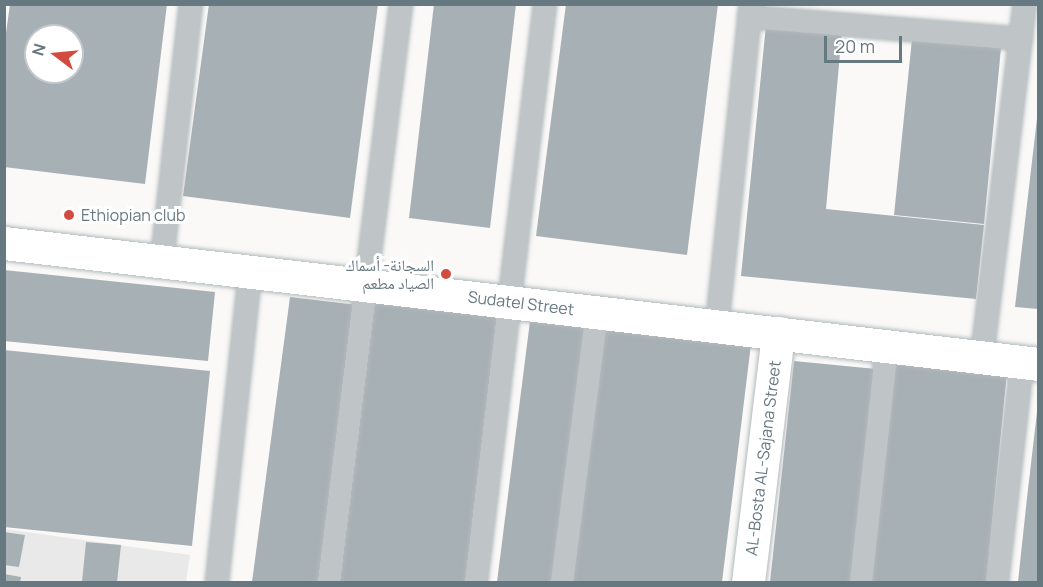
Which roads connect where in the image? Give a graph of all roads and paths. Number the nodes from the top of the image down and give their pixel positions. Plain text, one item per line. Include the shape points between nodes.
1 (191, 4) edge
2 (401, 4) edge
3 (545, 4) edge
4 (1025, 4) edge
5 (750, 11) edge
6 (1021, 39) junction
7 (4, 243) edge
8 (162, 261) junction
9 (250, 271) junction
10 (366, 285) junction
11 (510, 302) junction
12 (597, 312) junction
13 (717, 326) junction
14 (778, 333) junction
15 (887, 346) junction
16 (982, 357) junction
17 (1030, 363) edge
18 (217, 582) edge
19 (329, 582) edge
20 (476, 582) edge
21 (562, 582) edge
22 (748, 582) edge
23 (861, 582) edge
24 (997, 582) edge

1 - 8 street
2 - 10 street
3 - 11 street
4 - 6 street
5 - 6 street
5 - 13 street
6 - 16 street
7 - 8 street, Sudatel Street
8 - 9 street, Sudatel Street
9 - 10 street, Sudatel Street
9 - 18 street
10 - 11 street, Sudatel Street
10 - 19 street
11 - 12 street, Sudatel Street
11 - 20 street
12 - 13 street, Sudatel Street
12 - 21 street
13 - 14 street, Sudatel Street
14 - 15 street, Sudatel Street
14 - 22 street, AL-Bosta AL-Sajana Street
15 - 16 street, Sudatel Street
15 - 23 street
16 - 17 street, Sudatel Street
17 - 24 street

